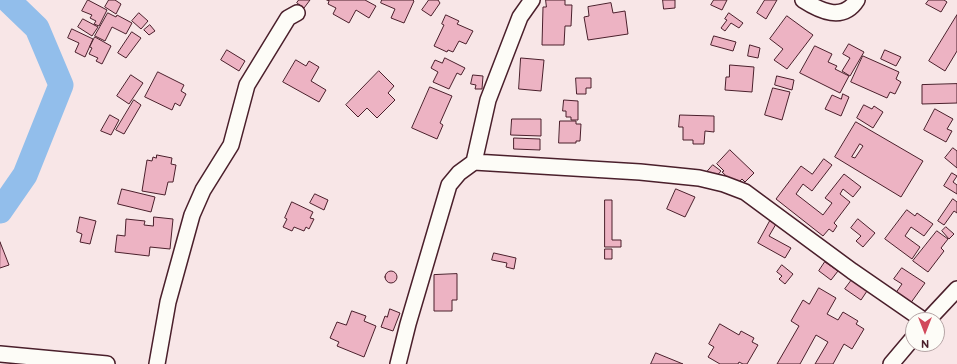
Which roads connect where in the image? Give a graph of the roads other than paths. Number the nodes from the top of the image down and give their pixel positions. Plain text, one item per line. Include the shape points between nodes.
1 (532, 0) edge
2 (803, 0) edge
3 (857, 0) edge
4 (297, 13) dead end
5 (474, 162) junction
6 (957, 289) edge
7 (912, 312) edge
8 (935, 312) edge
9 (905, 347) edge
10 (0, 354) edge
11 (107, 364) edge
12 (157, 364) edge
13 (398, 364) edge
14 (891, 364) edge

1 - 5 street via 520,17 488,100
2 - 3 street via 834,14 843,12
4 - 12 street via 288,18 247,85 231,145 203,190 192,215 168,302
5 - 7 street via 640,172 699,178 724,184 745,192
5 - 13 street via 459,173 449,185
6 - 8 street
9 - 14 street
10 - 11 street

